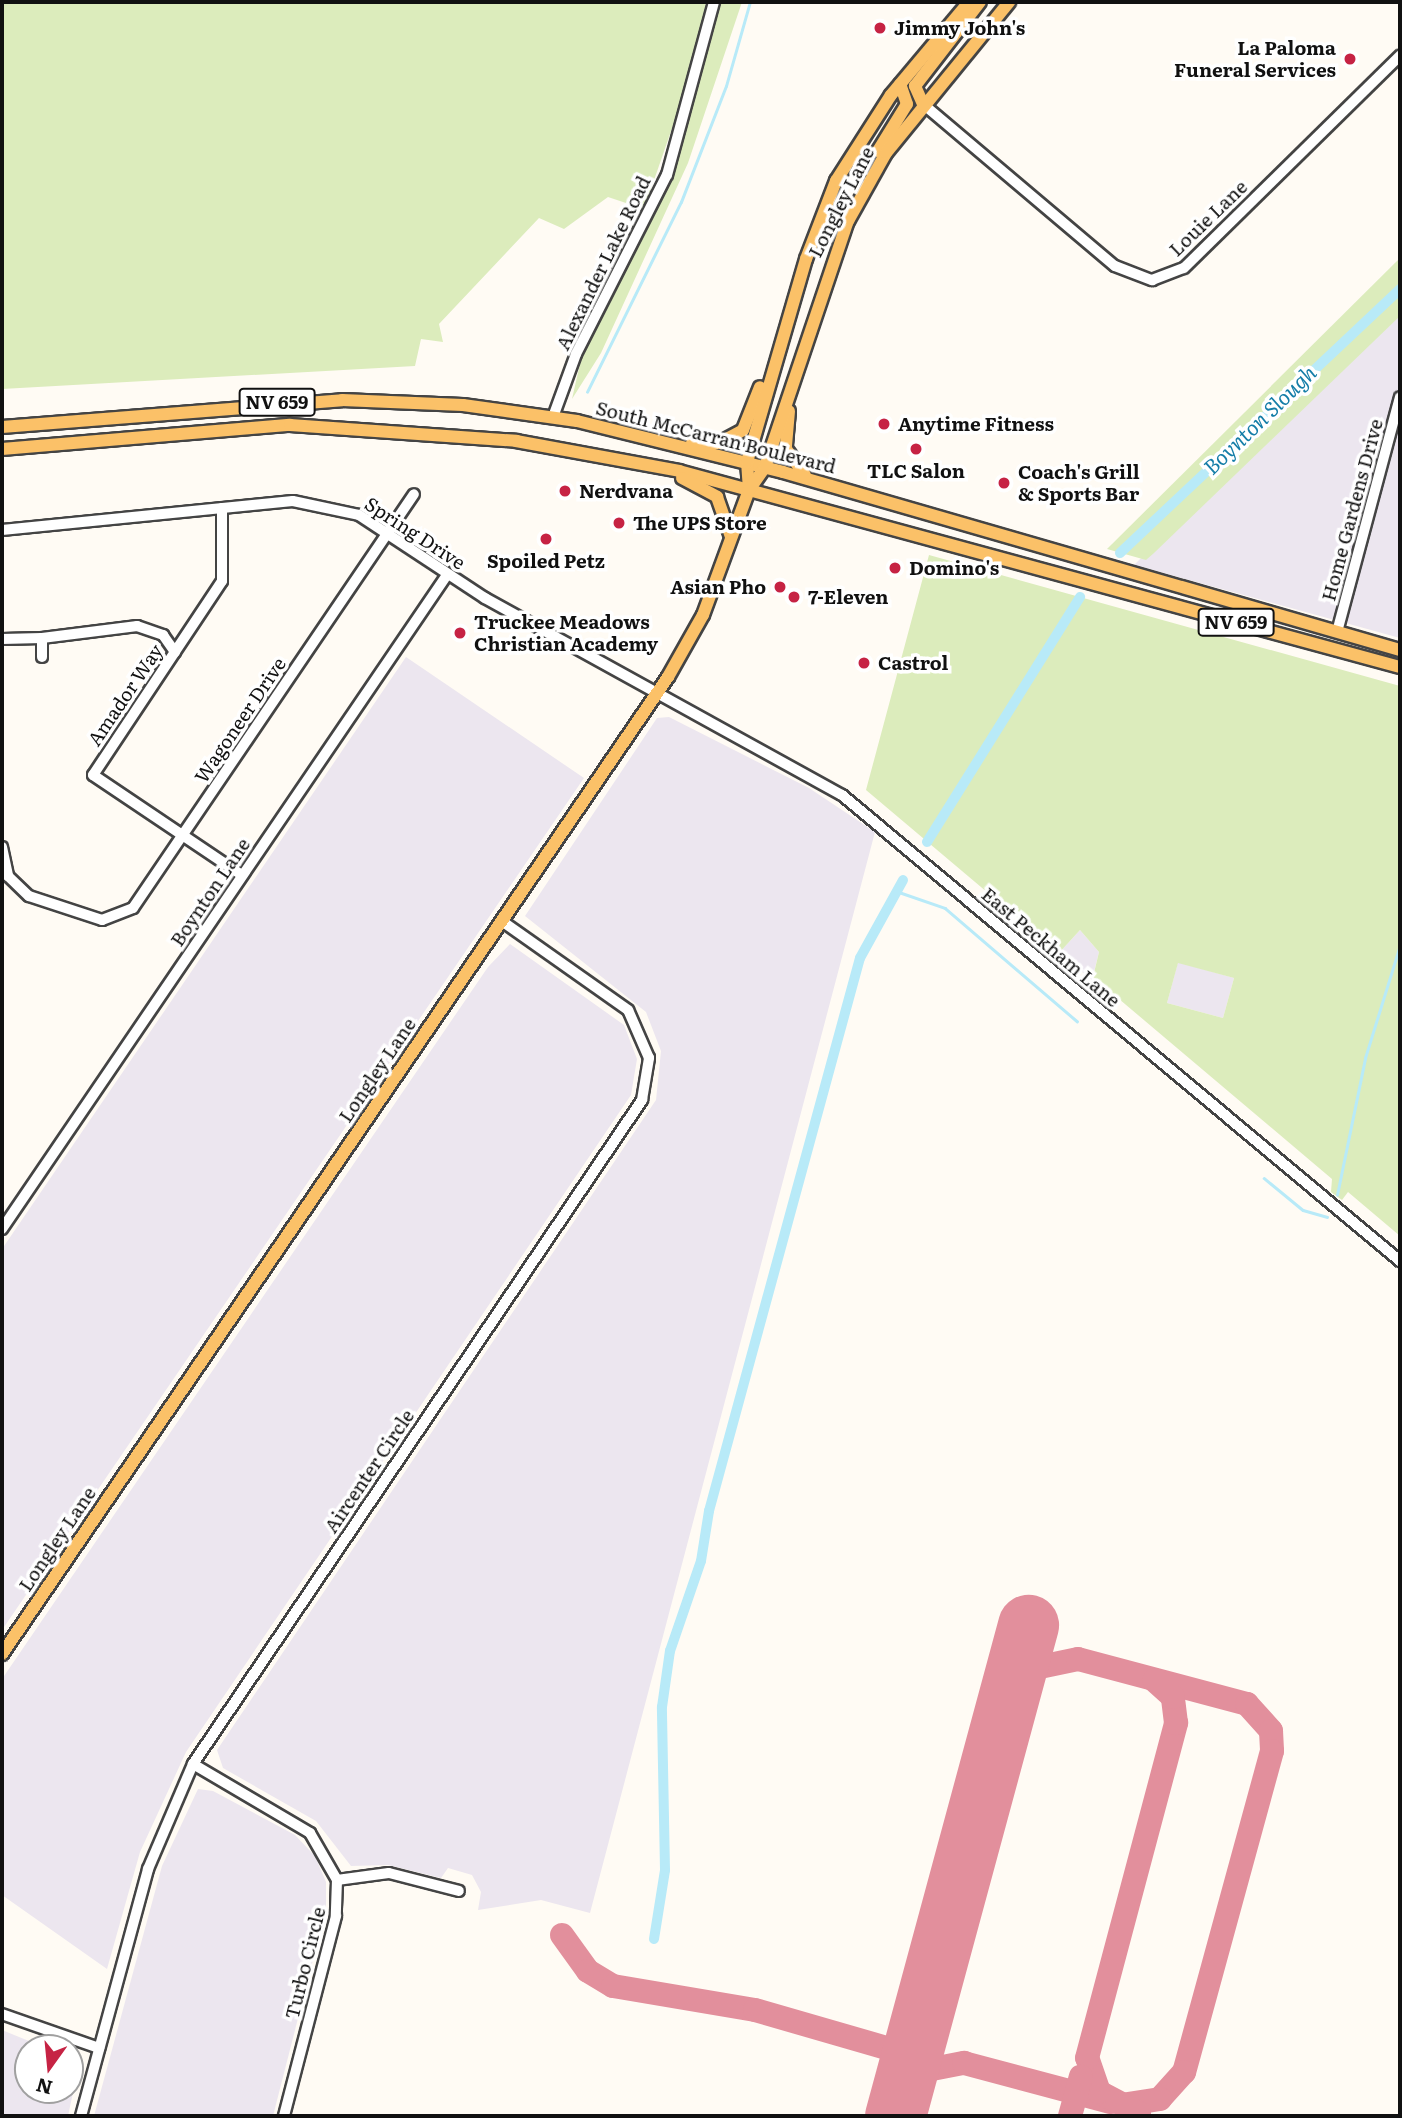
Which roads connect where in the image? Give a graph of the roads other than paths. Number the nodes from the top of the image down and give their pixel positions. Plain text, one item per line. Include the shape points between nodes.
1 (714, 2) edge
2 (969, 2) edge
3 (980, 2) edge
4 (1009, 2) edge
5 (1400, 56) edge
6 (900, 84) junction
7 (923, 104) junction
8 (838, 241) junction
9 (815, 306) junction
10 (789, 315) junction
11 (1400, 397) edge
12 (552, 417) junction
13 (2, 427) edge
14 (667, 441) junction
15 (2, 449) edge
16 (747, 462) junction
17 (650, 464) junction
18 (765, 467) junction
19 (818, 482) junction
20 (749, 490) junction
21 (414, 494) dead end
22 (222, 508) junction
23 (2, 530) edge
24 (387, 534) junction
25 (731, 545) junction
26 (447, 575) junction
27 (1170, 603) junction
28 (1337, 632) junction
29 (42, 638) junction
30 (2, 639) edge
31 (1400, 650) edge
32 (175, 652) junction
33 (42, 657) dead end
34 (1400, 667) edge
35 (656, 695) junction
36 (183, 836) junction
37 (2, 847) edge
38 (243, 876) junction
39 (502, 920) junction
40 (2, 1228) edge
41 (1400, 1261) edge
42 (2, 1654) edge
43 (193, 1764) junction
44 (337, 1880) junction
45 (459, 1891) dead end
46 (2, 2014) edge
47 (99, 2048) junction
48 (81, 2116) edge
49 (284, 2116) edge

1 - 12 street, Alexander Lake Road via 667,174 576,355
2 - 6 main road, Longley Lane
3 - 7 main road via 915,86
4 - 7 main road, Longley Lane
5 - 7 street, Louie Lane via 1184,268 1153,279 1115,267
6 - 8 main road via 907,104 862,176
6 - 10 main road, Longley Lane via 836,181
7 - 8 main road, Longley Lane via 870,179
8 - 9 main road, Longley Lane
9 - 18 main road, Longley Lane
9 - 19 main road via 784,443 798,471
10 - 14 main road via 743,430 719,443
10 - 16 main road, Longley Lane
11 - 28 street, Home Gardens Drive
12 - 13 main road, South McCarran Boulevard / NV 659 via 342,400
12 - 14 main road, South McCarran Boulevard / NV 659
14 - 16 main road, South McCarran Boulevard / NV 659
15 - 17 main road, NV 659 via 231,428 360,426 516,441
16 - 18 main road, South McCarran Boulevard / NV 659
16 - 20 main road, Longley Lane
17 - 20 main road, NV 659
17 - 25 main road via 718,497 730,520
18 - 19 main road, South McCarran Boulevard / NV 659
18 - 20 main road, Longley Lane
19 - 28 main road, South McCarran Boulevard / NV 659
20 - 25 main road, Longley Lane
20 - 27 main road, NV 659
21 - 24 street, Wagoneer Drive
22 - 23 street, Spring Drive
22 - 24 street, Spring Drive via 328,504
22 - 32 street, Amador Way via 226,571
24 - 26 street, Spring Drive
24 - 36 street, Wagoneer Drive
25 - 35 main road, Longley Lane via 703,615
26 - 35 street, Spring Drive
26 - 38 street, Boynton Lane
27 - 28 main road via 1224,610 1317,636
27 - 34 main road, NV 659
28 - 31 main road, South McCarran Boulevard / NV 659
29 - 30 street
29 - 32 street via 137,626 163,635
29 - 33 street
32 - 36 street, Amador Way via 93,775
35 - 39 main road, Longley Lane
35 - 41 street, East Peckham Lane via 847,799
36 - 37 street, Wagoneer Drive via 138,902 116,918 93,919 21,891 8,876
36 - 38 street, Amador Way
38 - 40 street, Boynton Lane
39 - 42 main road, Longley Lane
39 - 43 street, Aircenter Circle via 628,1010 649,1058 642,1100
43 - 44 street via 310,1833
43 - 47 street, Aircenter Circle via 148,1869
44 - 45 street via 389,1873
44 - 49 street, Turbo Circle via 336,1916
46 - 47 street
47 - 48 street, Aircenter Circle

